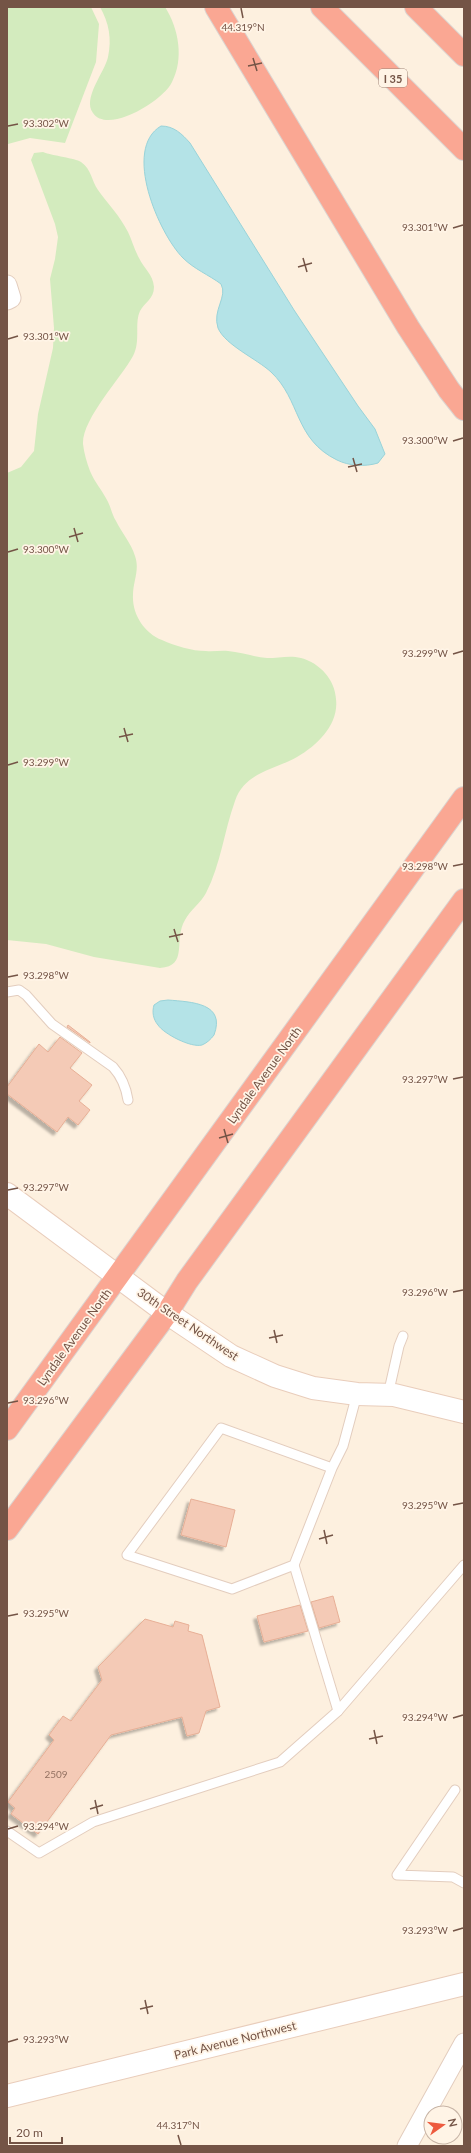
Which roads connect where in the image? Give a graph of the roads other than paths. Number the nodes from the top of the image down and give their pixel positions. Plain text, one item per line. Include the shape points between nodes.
1 (216, 7) edge
2 (322, 7) edge
3 (416, 7) edge
4 (464, 55) edge
5 (464, 149) edge
6 (464, 409) edge
7 (464, 798) edge
8 (464, 900) edge
9 (7, 992) edge
10 (128, 1100) dead end
11 (7, 1194) edge
12 (118, 1276) junction
13 (167, 1313) junction
14 (403, 1336) dead end
15 (357, 1394) junction
16 (388, 1395) junction
17 (464, 1412) edge
18 (7, 1429) edge
19 (332, 1468) junction
20 (7, 1529) edge
21 (294, 1565) junction
22 (464, 1565) edge
23 (338, 1710) junction
24 (455, 1790) dead end
25 (7, 1831) edge
26 (464, 1883) edge
27 (464, 1984) edge
28 (464, 2043) edge
29 (7, 2096) edge
30 (407, 2146) edge

1 - 6 highway via 408,327
2 - 5 highway, I 35
3 - 4 highway
7 - 12 highway, Lyndale Avenue North
8 - 13 highway via 187,1281
9 - 10 lane via 19,990 52,1024 113,1067 126,1087
11 - 12 street, 30th Street Northwest
12 - 13 street, 30th Street Northwest
12 - 18 highway, Lyndale Avenue North
13 - 15 street, 30th Street Northwest via 232,1356 275,1376 313,1388
13 - 20 highway
14 - 16 lane
15 - 16 street, 30th Street Northwest
15 - 19 lane via 344,1446
16 - 17 street, 30th Street Northwest
19 - 21 lane
19 - 21 lane via 221,1428 127,1555 232,1589
21 - 23 lane
22 - 23 lane
23 - 25 lane via 280,1762 93,1822 39,1852
24 - 26 lane via 397,1875 454,1877
27 - 29 street, Park Avenue Northwest
28 - 30 street

